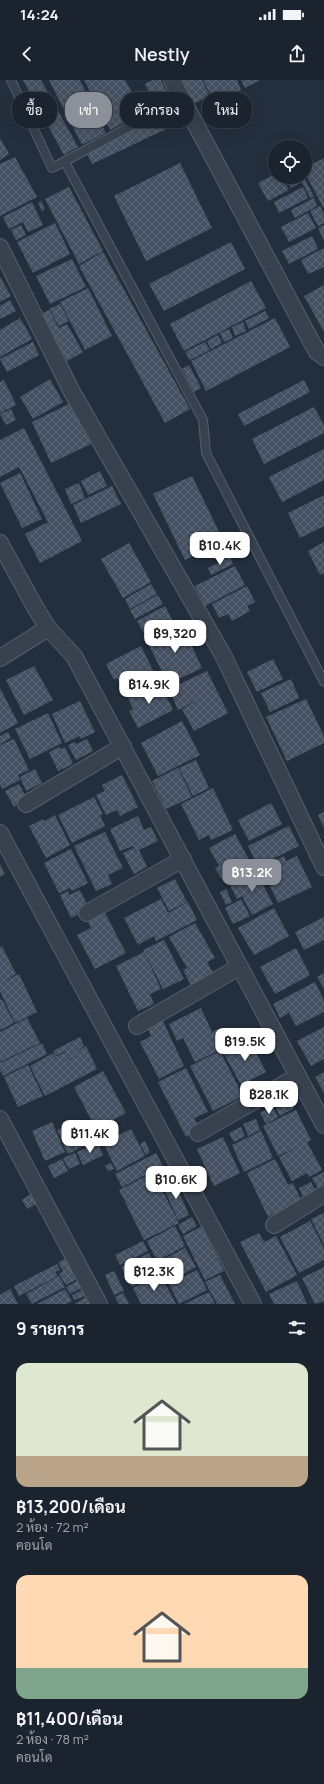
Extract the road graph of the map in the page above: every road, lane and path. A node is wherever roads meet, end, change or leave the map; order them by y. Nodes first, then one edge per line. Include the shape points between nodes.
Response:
1 (11, 80) edge
2 (172, 80) edge
3 (128, 128) edge
4 (65, 162) junction
5 (0, 247) edge
6 (324, 357) edge
7 (0, 543) edge
8 (48, 628) junction
9 (0, 658) edge
10 (324, 682) edge
11 (123, 746) junction
12 (26, 804) dead end
13 (0, 833) edge
14 (183, 859) junction
15 (324, 867) edge
16 (87, 913) dead end
17 (240, 966) junction
18 (137, 1026) dead end
19 (298, 1076) junction
20 (0, 1118) edge
21 (324, 1125) edge
22 (198, 1133) dead end
23 (324, 1194) edge
24 (274, 1225) dead end
25 (99, 1304) edge
26 (253, 1304) edge

1 - 4 lane via 52,168
2 - 6 street via 317,352
3 - 4 lane
4 - 10 lane via 203,420 206,454
5 - 15 street via 72,392 223,655
7 - 8 street
8 - 9 street
8 - 11 street via 74,656
11 - 12 street
11 - 14 street
13 - 26 street
14 - 16 street
14 - 17 street
17 - 18 street
17 - 19 street
19 - 21 street
19 - 22 street
20 - 25 street
23 - 24 street

